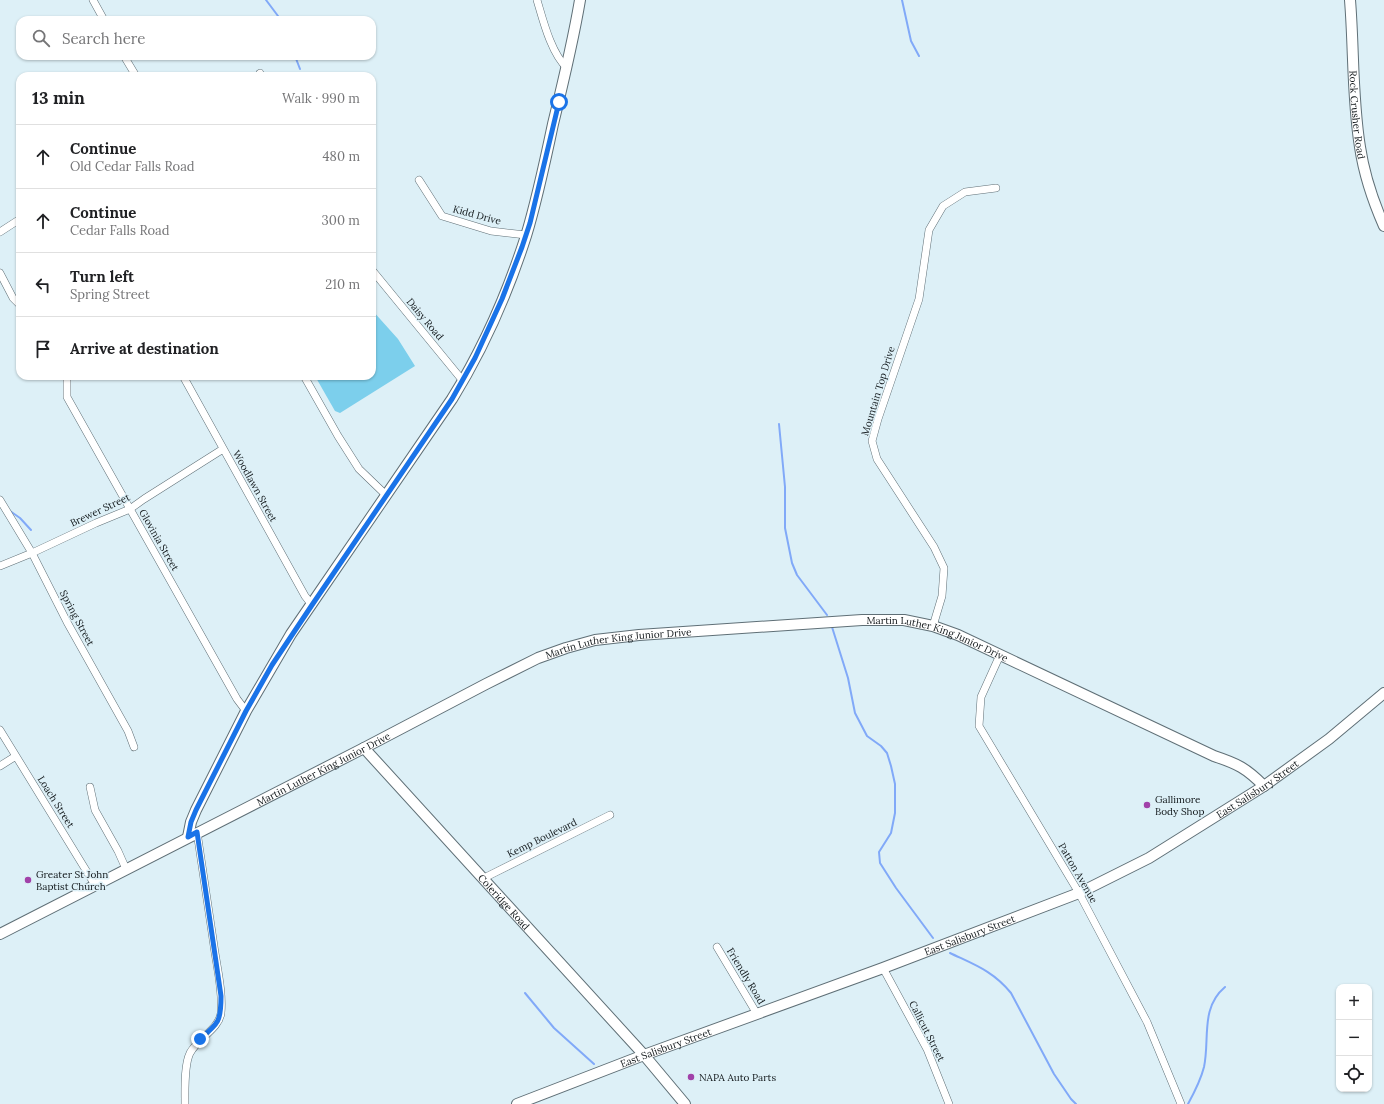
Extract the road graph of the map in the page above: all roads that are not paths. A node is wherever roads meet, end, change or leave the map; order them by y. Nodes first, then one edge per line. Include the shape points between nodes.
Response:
1 (93, 0) edge
2 (537, 0) edge
3 (580, 0) edge
4 (1350, 0) edge
5 (102, 16) edge
6 (126, 60) edge
7 (567, 68) junction
8 (134, 72) edge
9 (418, 180) dead end
10 (996, 188) dead end
11 (16, 222) edge
12 (1384, 226) edge
13 (0, 232) edge
14 (526, 235) junction
15 (0, 273) edge
16 (376, 275) edge
17 (16, 301) edge
18 (67, 380) edge
19 (185, 380) edge
20 (306, 380) edge
21 (463, 381) junction
22 (223, 449) junction
23 (386, 495) junction
24 (0, 500) edge
25 (130, 509) junction
26 (32, 553) junction
27 (0, 566) edge
28 (312, 605) junction
29 (933, 626) junction
30 (1000, 655) junction
31 (1384, 693) edge
32 (246, 711) junction
33 (0, 730) edge
34 (134, 747) dead end
35 (364, 748) junction
36 (16, 756) junction
37 (0, 766) edge
38 (1264, 786) junction
39 (90, 787) dead end
40 (610, 815) dead end
41 (192, 835) junction
42 (126, 869) junction
43 (482, 879) junction
44 (95, 885) junction
45 (1079, 893) junction
46 (0, 934) edge
47 (717, 947) dead end
48 (883, 968) junction
49 (757, 1014) junction
50 (644, 1055) junction
51 (185, 1104) edge
52 (517, 1104) edge
53 (685, 1104) edge
54 (948, 1104) edge
55 (1181, 1104) edge

1 - 5 street
2 - 7 street via 546,30 559,59
3 - 7 street
4 - 12 street, Rock Crusher Road via 1360,147 1366,175
6 - 8 street
7 - 14 street
9 - 14 street, Kidd Drive via 442,216 491,231
10 - 29 street, Mountain Top Drive via 965,192 943,206 929,230 919,299 872,441 877,459 934,547 944,568 942,596
11 - 13 street
14 - 21 street via 502,299
15 - 17 street
16 - 21 street, Daisy Road
18 - 25 street, Glovinia Street via 67,397
19 - 22 street, Woodlawn Street
20 - 23 street via 359,469
21 - 23 street
22 - 25 street, Brewer Street
22 - 28 street, Woodlawn Street
23 - 28 street
24 - 26 street, Spring Street
25 - 26 street, Brewer Street
25 - 32 street, Glovinia Street
26 - 27 street, Brewer Street
26 - 34 street, Spring Street via 128,731
28 - 32 street via 272,665
29 - 30 street, Martin Luther King Junior Drive
29 - 35 street, Martin Luther King Junior Drive via 904,620 862,620 666,632 595,640 533,660
30 - 38 street, Martin Luther King Junior Drive via 1194,747 1240,766
30 - 45 street, Patton Avenue via 981,697 979,726
31 - 38 street, East Salisbury Street via 1328,739
32 - 41 street via 196,810 191,822
33 - 36 street, Loach Street
35 - 41 street, Martin Luther King Junior Drive
35 - 43 street, Coleridge Road
36 - 37 street
36 - 44 street, Loach Street
38 - 45 street, East Salisbury Street via 1149,858
39 - 42 street via 95,810
40 - 43 street, Kemp Boulevard
41 - 42 street, Martin Luther King Junior Drive
41 - 51 street via 220,984 221,1012 215,1026 200,1039 190,1053
42 - 44 street, Martin Luther King Junior Drive
43 - 50 street, Coleridge Road
44 - 46 street, Martin Luther King Junior Drive
45 - 48 street, East Salisbury Street
45 - 55 street, Patton Avenue via 1147,1022
47 - 49 street, Friendly Road
48 - 49 street, East Salisbury Street
48 - 54 street, Callicut Street via 927,1049
49 - 50 street, East Salisbury Street
50 - 52 street, East Salisbury Street
50 - 53 street, Coleridge Road

